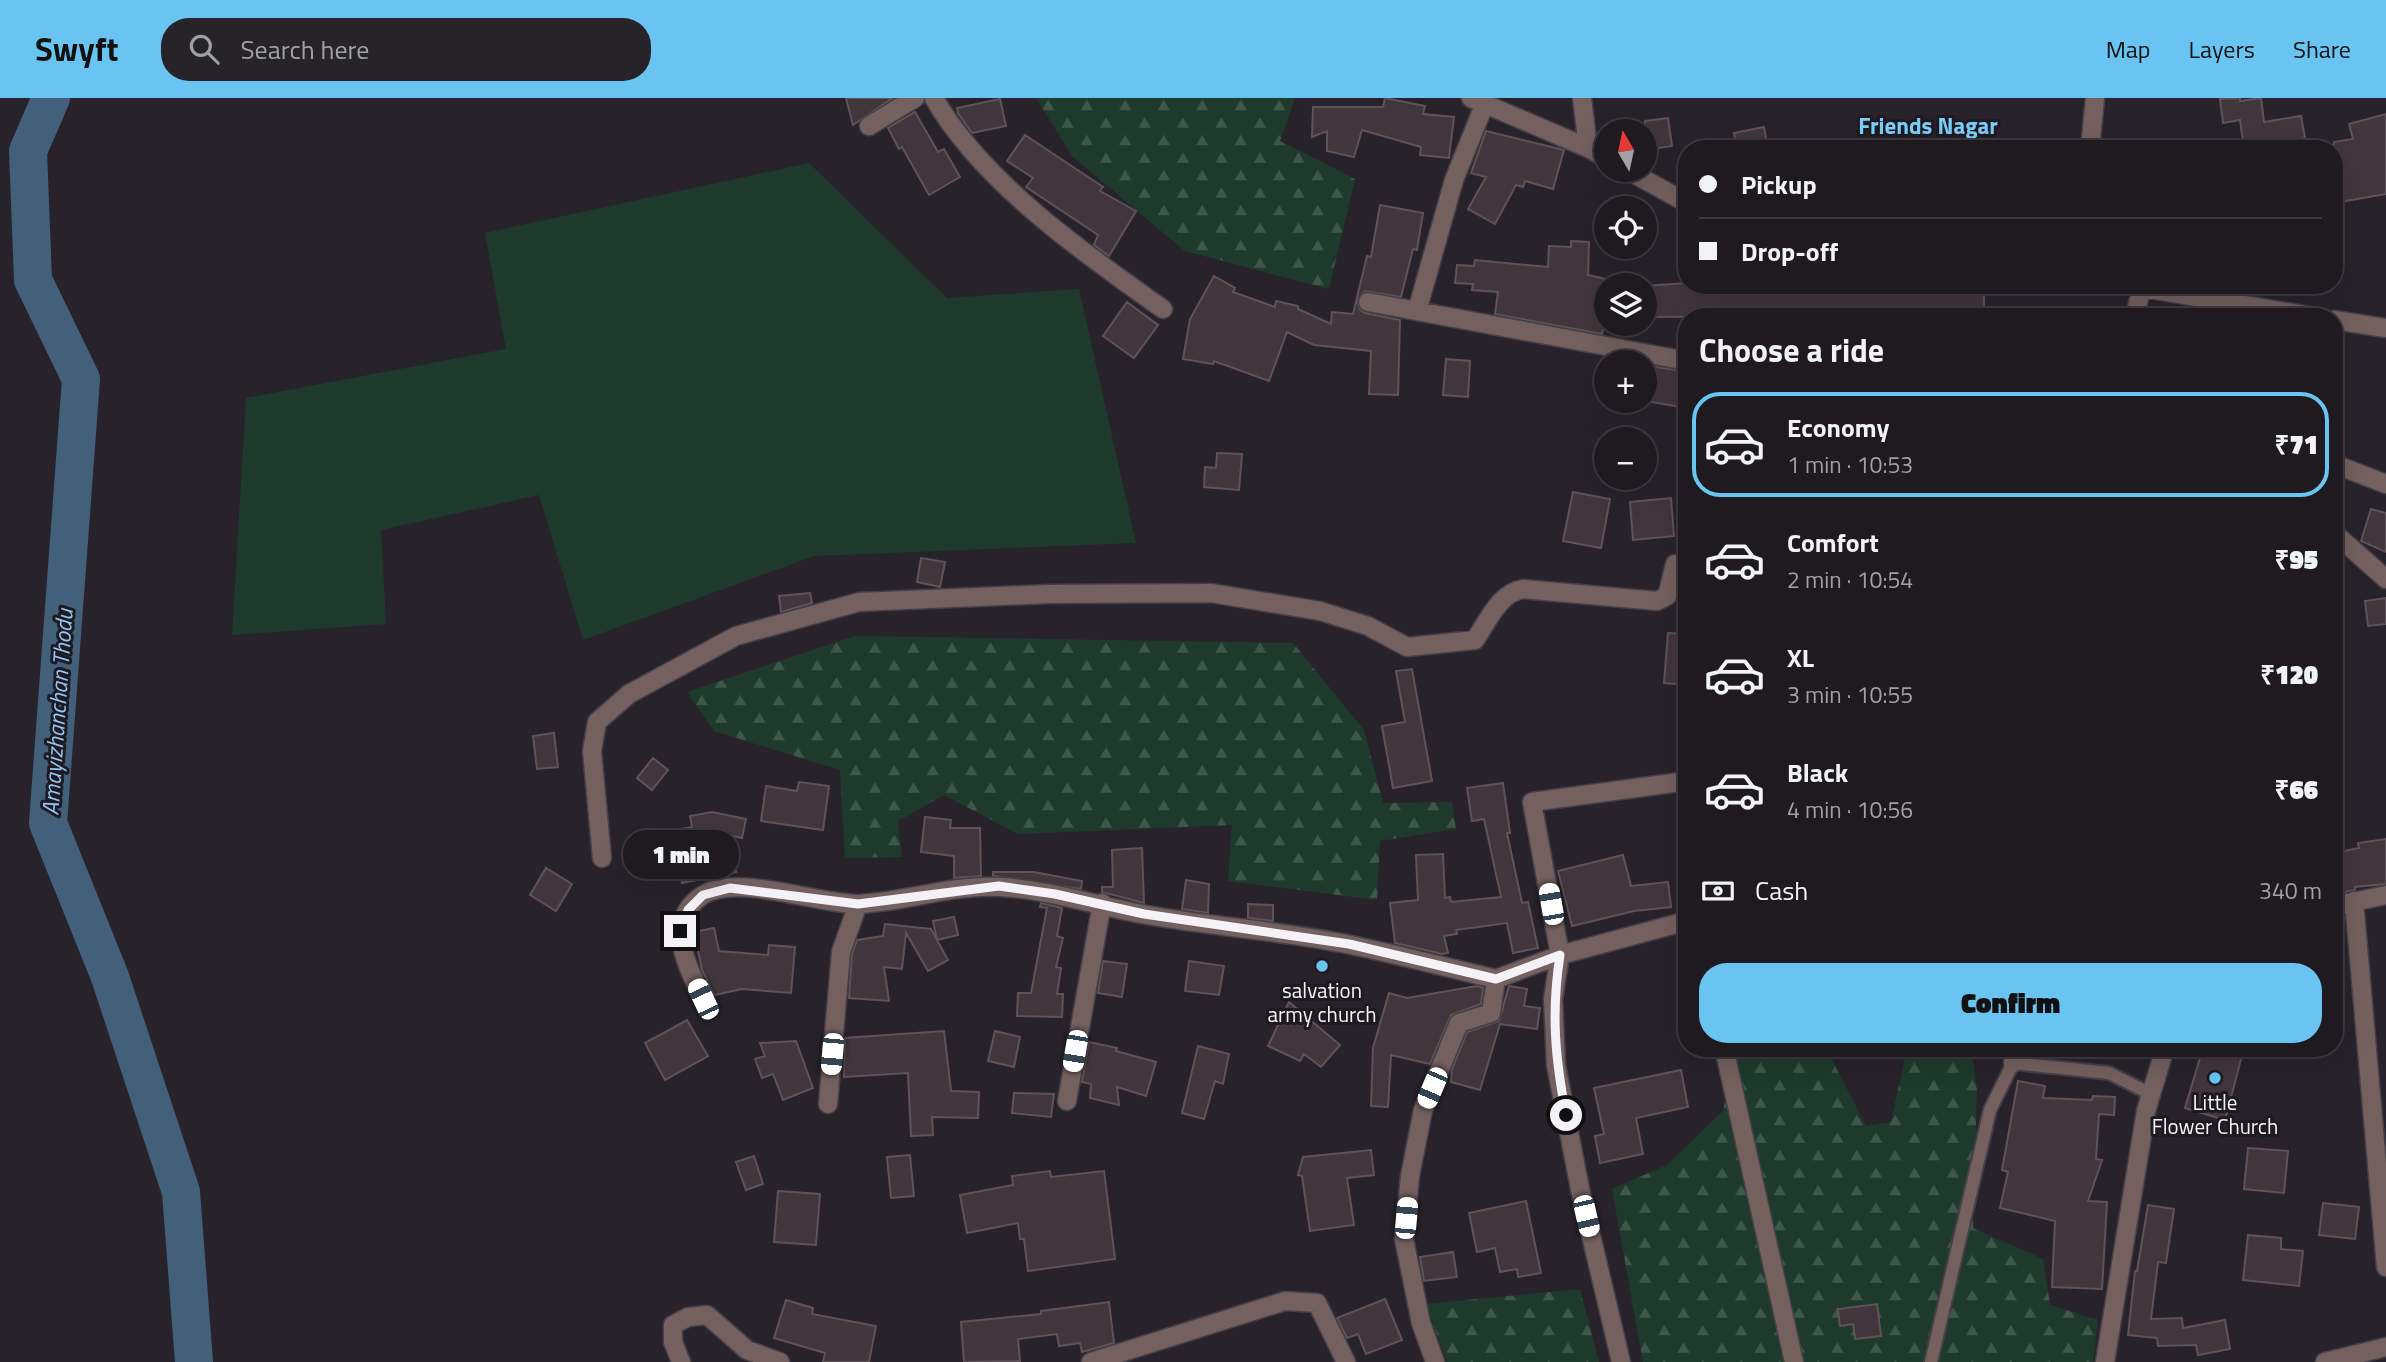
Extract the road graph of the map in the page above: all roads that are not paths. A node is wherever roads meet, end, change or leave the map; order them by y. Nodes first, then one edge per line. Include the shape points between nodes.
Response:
1 (915, 98) edge
2 (934, 98) edge
3 (1582, 98) edge
4 (2095, 98) edge
5 (1478, 101) edge
6 (870, 126) dead end
7 (2091, 140) edge
8 (1588, 148) junction
9 (1594, 151) edge
10 (1649, 182) edge
11 (1678, 198) edge
12 (2176, 294) edge
13 (1368, 302) dead end
14 (2261, 308) edge
15 (1163, 309) dead end
16 (1417, 311) junction
17 (2343, 321) edge
18 (2386, 328) edge
19 (1678, 359) edge
20 (2343, 467) edge
21 (2386, 484) edge
22 (2343, 541) edge
23 (1678, 564) edge
24 (2386, 579) edge
25 (1678, 782) edge
26 (602, 858) dead end
27 (2386, 895) edge
28 (2354, 901) junction
29 (1102, 903) junction
30 (858, 904) junction
31 (2343, 904) edge
32 (1678, 923) edge
33 (1560, 955) junction
34 (1496, 979) junction
35 (703, 999) dead end
36 (1726, 1057) edge
37 (2014, 1057) edge
38 (2020, 1057) edge
39 (2162, 1057) edge
40 (2151, 1094) junction
41 (1066, 1101) dead end
42 (828, 1104) dead end
43 (2386, 1267) edge
44 (2386, 1347) edge
45 (681, 1362) edge
46 (780, 1362) edge
47 (1091, 1362) edge
48 (1346, 1362) edge
49 (1436, 1362) edge
50 (1621, 1362) edge
51 (1794, 1362) edge
52 (1931, 1362) edge
53 (2105, 1362) edge
54 (2325, 1362) edge

1 - 6 street
2 - 15 street via 998,176 1071,245
3 - 8 street
4 - 7 street
5 - 8 street
5 - 16 street
8 - 9 street
10 - 11 street
12 - 14 street
13 - 16 street
16 - 19 street
17 - 18 street
20 - 21 street
22 - 24 street
23 - 26 street via 1667,596 1657,601 1512,591 1475,640 1407,647 1368,626 1320,611 1211,593 859,602 736,636 629,694 597,722 592,751
25 - 33 street via 1532,802
27 - 28 street
28 - 31 street
28 - 43 street
29 - 30 street via 999,886
29 - 34 street via 1144,914 1349,944
29 - 41 street
30 - 35 street via 730,888 703,895 688,910 680,931 681,952
30 - 42 street via 841,952
32 - 33 street
33 - 34 street
33 - 50 street via 1553,999 1556,1065
34 - 49 street via 1491,1013 1460,1023 1423,1110 1410,1176 1404,1239 1421,1323
36 - 51 street
37 - 52 lane via 1990,1110
38 - 40 lane via 2109,1073
39 - 40 street
40 - 53 street
44 - 54 street
45 - 46 street via 673,1342 673,1325 707,1315 747,1350
47 - 48 street via 1285,1301 1318,1303

